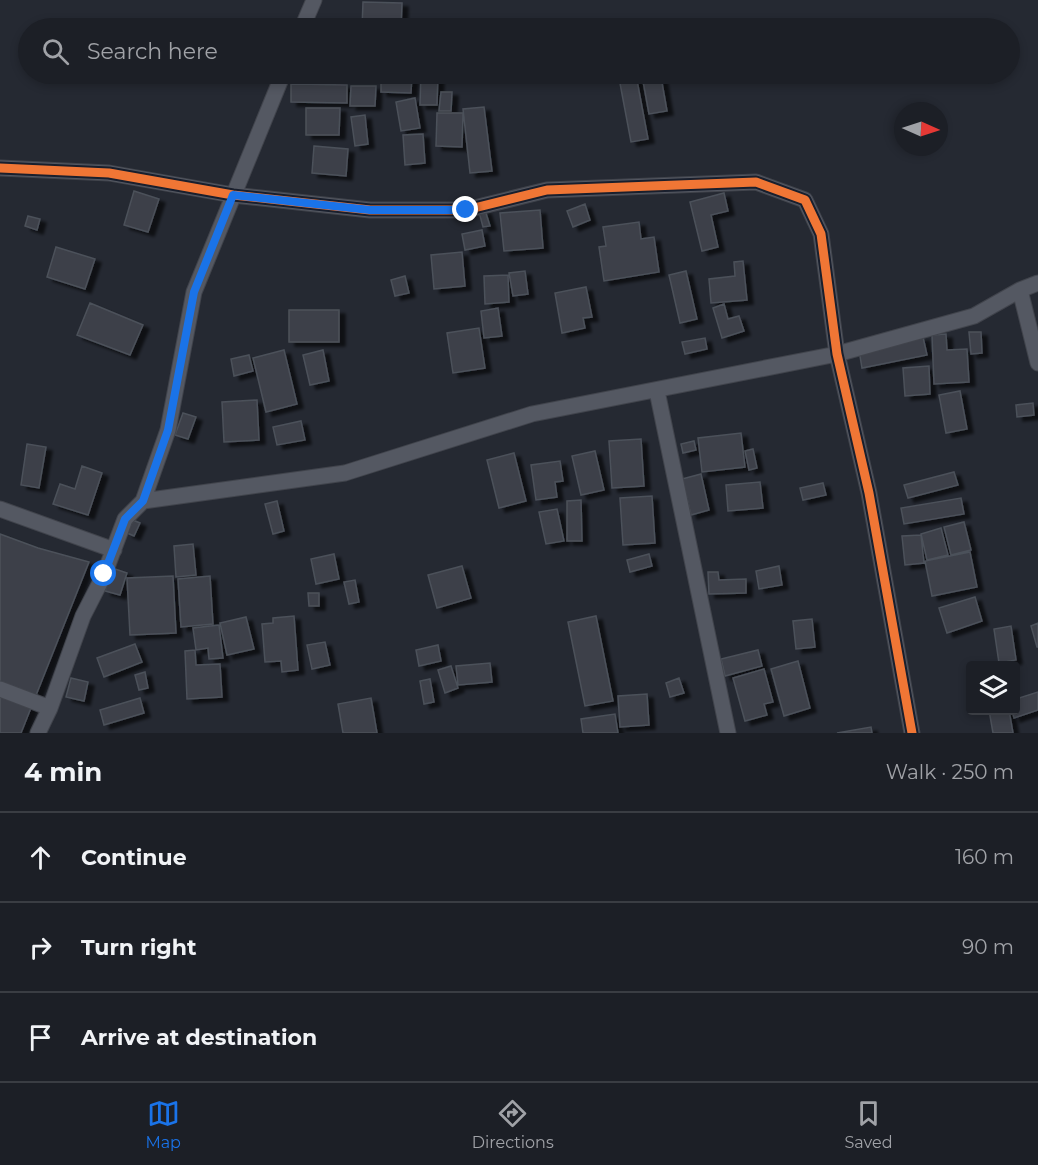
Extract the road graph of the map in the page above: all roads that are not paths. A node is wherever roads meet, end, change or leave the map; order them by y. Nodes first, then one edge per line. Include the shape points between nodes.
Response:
1 (314, 0) edge
2 (306, 18) edge
3 (279, 84) edge
4 (0, 168) edge
5 (233, 195) junction
6 (1038, 283) edge
7 (1020, 290) junction
8 (837, 354) junction
9 (1038, 363) edge
10 (657, 391) junction
11 (143, 501) junction
12 (0, 509) edge
13 (114, 550) junction
14 (0, 689) edge
15 (50, 708) junction
16 (38, 733) edge
17 (729, 733) edge
18 (912, 733) edge

1 - 2 street
3 - 5 street
4 - 5 street via 109,173
5 - 8 street via 370,210 466,210 547,190 756,182 805,200 821,234
5 - 11 street via 194,292 168,430
6 - 7 street
7 - 8 street via 974,316
7 - 9 street
8 - 10 street
8 - 18 street via 869,493
10 - 11 street via 532,414 345,473
10 - 17 street
11 - 13 street via 125,519
12 - 13 street
13 - 15 street via 83,616
14 - 15 street
15 - 16 street

